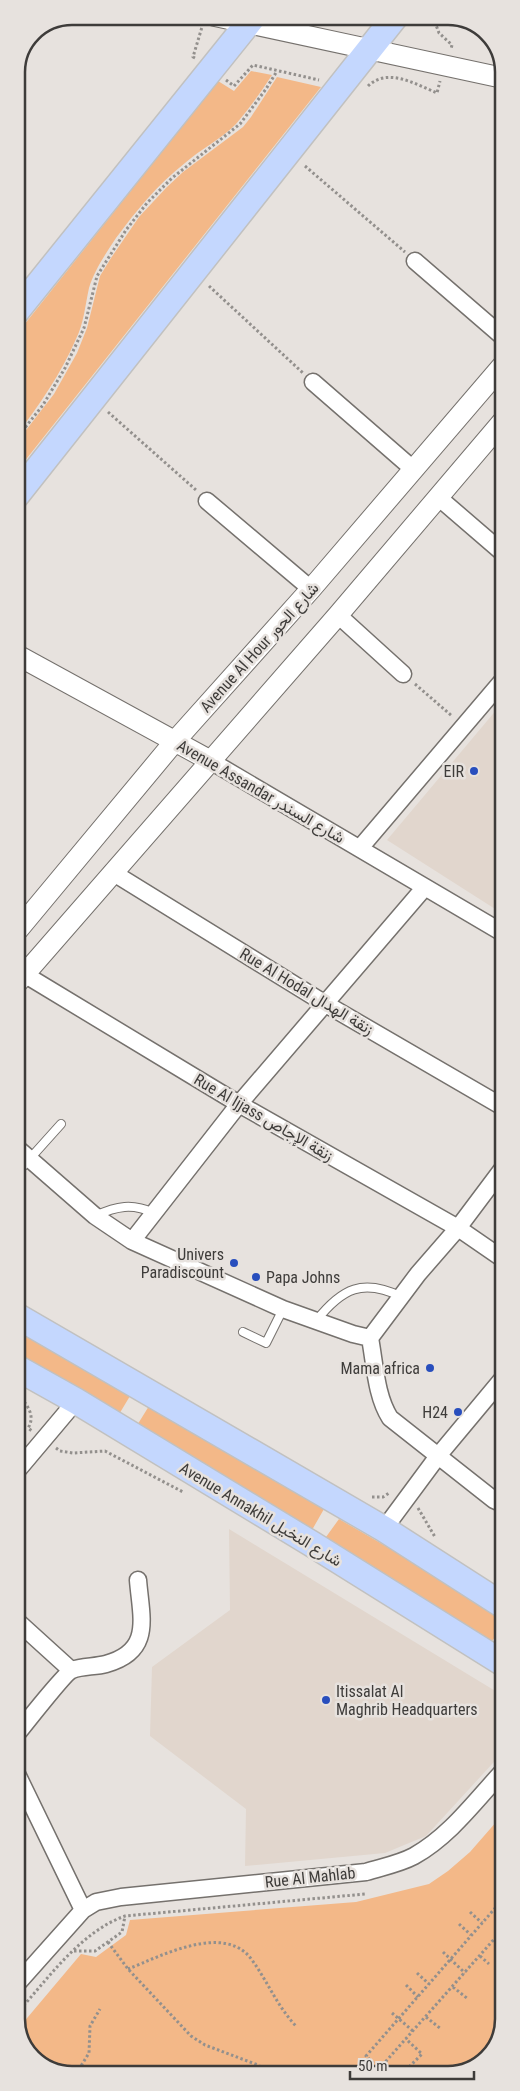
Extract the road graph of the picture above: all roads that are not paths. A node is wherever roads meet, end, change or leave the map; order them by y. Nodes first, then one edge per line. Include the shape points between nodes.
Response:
1 (248, 25) edge
2 (272, 25) edge
3 (389, 25) edge
4 (370, 49) junction
5 (495, 76) edge
6 (414, 261) road end
7 (25, 301) edge
8 (495, 330) edge
9 (495, 374) edge
10 (313, 382) road end
11 (495, 430) edge
12 (413, 469) junction
13 (25, 485) edge
14 (438, 497) junction
15 (207, 500) road end
16 (495, 546) edge
17 (311, 589) junction
18 (338, 615) junction
19 (25, 660) edge
20 (403, 674) road end
21 (495, 689) edge
22 (176, 741) junction
23 (210, 760) junction
24 (360, 848) junction
25 (112, 872) junction
26 (425, 887) junction
27 (25, 916) edge
28 (495, 928) edge
29 (25, 972) edge
30 (25, 981) edge
31 (324, 1003) junction
32 (495, 1102) edge
33 (239, 1104) junction
34 (62, 1124) dead end
35 (25, 1152) edge
36 (25, 1155) edge
37 (495, 1179) edge
38 (154, 1213) junction
39 (95, 1216) junction
40 (458, 1228) junction
41 (132, 1241) junction
42 (495, 1253) edge
43 (402, 1297) junction
44 (283, 1309) junction
45 (25, 1321) edge
46 (316, 1321) junction
47 (243, 1332) dead end
48 (370, 1338) junction
49 (25, 1372) edge
50 (495, 1388) edge
51 (76, 1401) junction
52 (438, 1456) junction
53 (25, 1462) edge
54 (495, 1500) edge
55 (384, 1529) junction
56 (138, 1580) dead end
57 (495, 1600) edge
58 (25, 1628) edge
59 (495, 1658) edge
60 (71, 1670) junction
61 (25, 1725) edge
62 (495, 1780) edge
63 (25, 1790) edge
64 (83, 1910) junction
65 (25, 1975) edge

1 - 7 main road
2 - 4 street
3 - 4 main road
4 - 5 street
4 - 13 main road
6 - 8 street
9 - 12 street, Avenue Al Hour شارع الحور
10 - 12 street
11 - 14 street
12 - 17 street, Avenue Al Hour شارع الحور
14 - 16 street
14 - 18 street
15 - 17 street
17 - 22 street, Avenue Al Hour شارع الحور
18 - 20 street
18 - 23 street
19 - 22 street, Avenue Assandar شارع السندر
21 - 24 street
22 - 23 street, Avenue Assandar شارع السندر
22 - 27 street, Avenue Al Hour شارع الحور
23 - 24 street, Avenue Assandar شارع السندر
23 - 25 street
24 - 26 street, Avenue Assandar شارع السندر
25 - 29 street
25 - 31 street, Rue Al Hodal زنقة الهدال
26 - 28 street, Avenue Assandar شارع السندر
26 - 31 street
30 - 33 street, Rue Al Ijjass زنقة الإجاص
31 - 32 street, Rue Al Hodal زنقة الهدال
31 - 33 street
33 - 38 street
33 - 40 street, Rue Al Ijjass زنقة الإجاص
34 - 35 lane
36 - 39 street
37 - 40 street
38 - 39 lane via 128,1205
38 - 41 street
39 - 41 street
40 - 42 street, Rue Al Ijjass زنقة الإجاص
40 - 43 street
41 - 44 street
43 - 46 lane via 376,1288 351,1289 328,1305
43 - 48 street
44 - 46 street
44 - 47 lane via 266,1343
45 - 55 main road
46 - 48 street
48 - 52 street via 384,1408 390,1418
49 - 51 main road, Avenue Annakhil شارع النخيل
50 - 52 street
51 - 53 street
51 - 59 main road, Avenue Annakhil شارع النخيل
52 - 54 street
52 - 55 street
55 - 57 main road
56 - 60 street via 143,1630 135,1648 107,1664
58 - 60 street
60 - 61 street
62 - 64 street, Rue Al Mahlab via 438,1840 395,1864 366,1872 120,1897 96,1902
63 - 64 street
64 - 65 street

